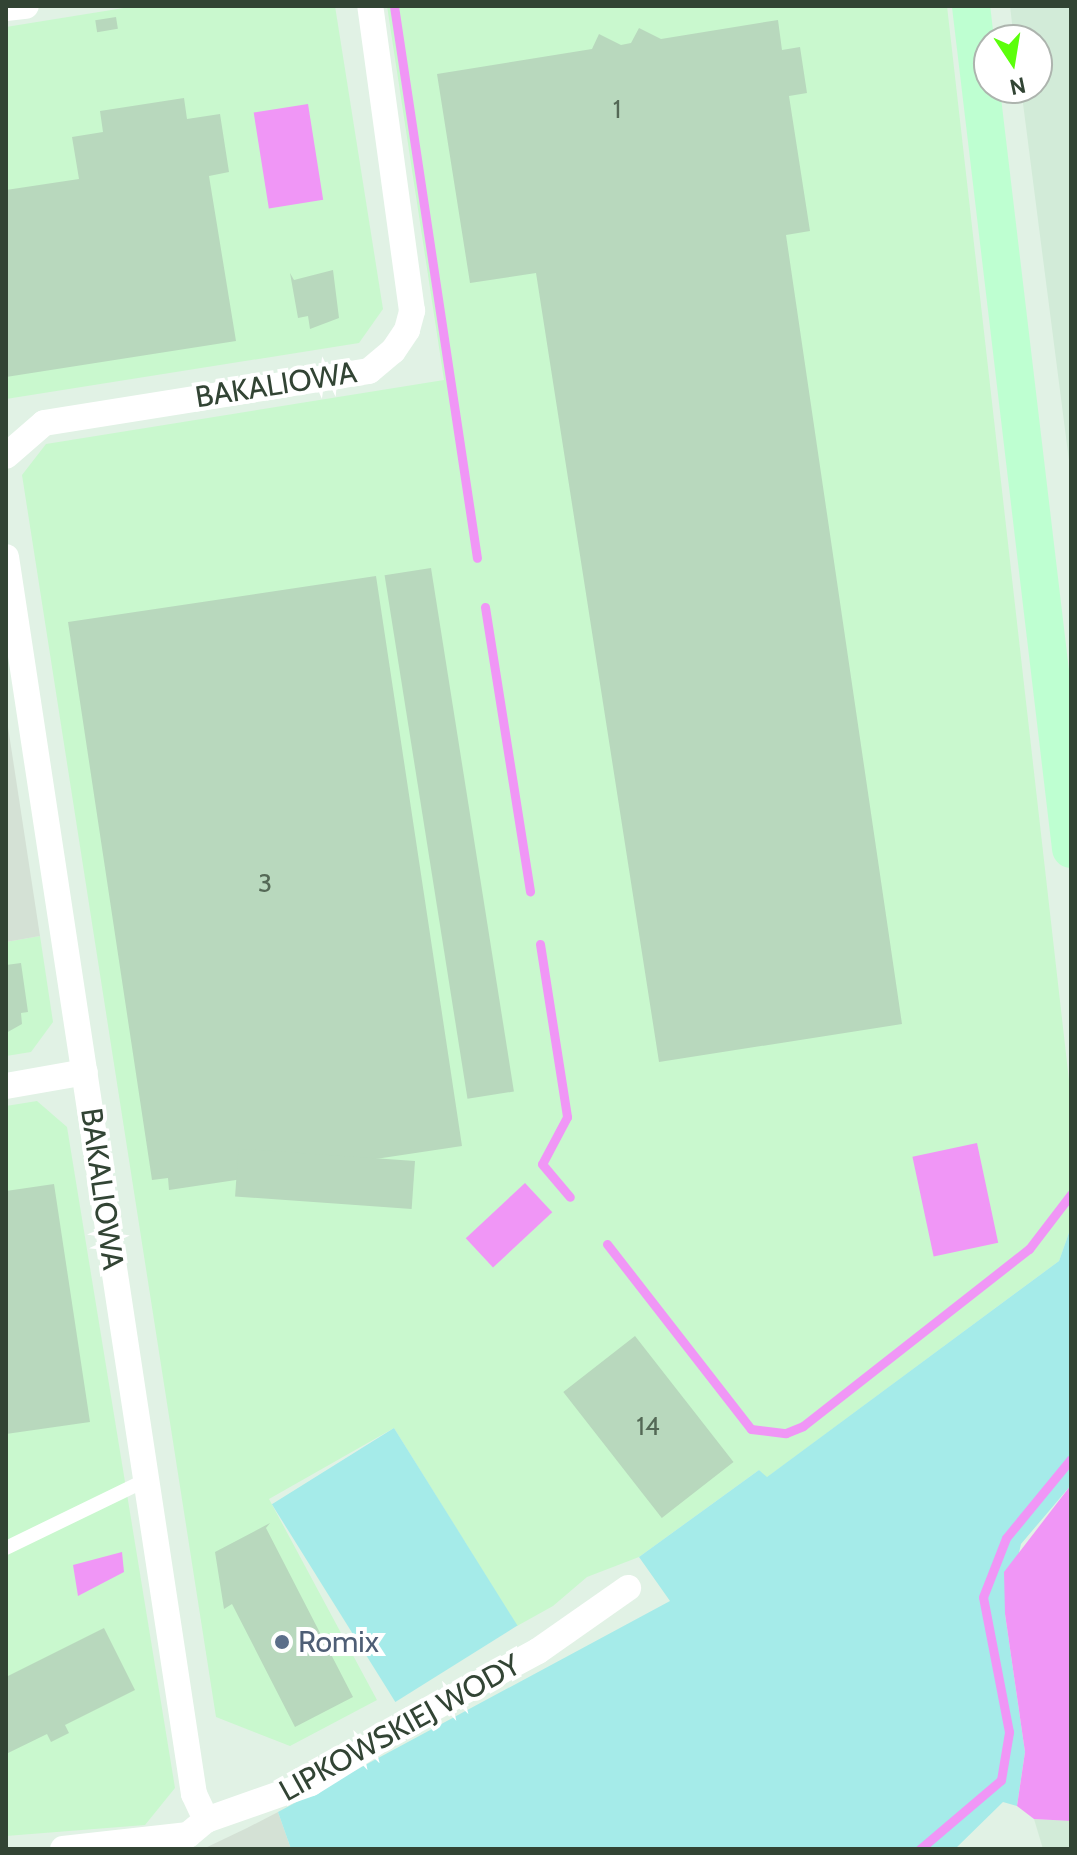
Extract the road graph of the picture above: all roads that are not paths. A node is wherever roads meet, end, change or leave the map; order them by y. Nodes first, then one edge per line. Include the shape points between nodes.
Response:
1 (26, 6) edge
2 (370, 6) edge
3 (971, 6) edge
4 (6, 8) edge
5 (6, 456) edge
6 (6, 557) edge
7 (1064, 730) edge
8 (1071, 849) edge
9 (85, 1072) junction
10 (6, 1086) edge
11 (146, 1480) junction
12 (6, 1548) edge
13 (628, 1588) dead end
14 (206, 1820) junction
15 (63, 1849) edge

1 - 4 street
2 - 5 street, BAKALIOWA via 412,311 393,351 369,371 44,423
3 - 7 main road
6 - 9 street, BAKALIOWA
7 - 8 main road
9 - 10 street
9 - 11 street, BAKALIOWA
11 - 12 lane
11 - 14 street, BAKALIOWA via 194,1794
13 - 14 street, LIPKOWSKIEJ WODY via 538,1651 311,1783
14 - 15 street, LIPKOWSKIEJ WODY via 188,1835

